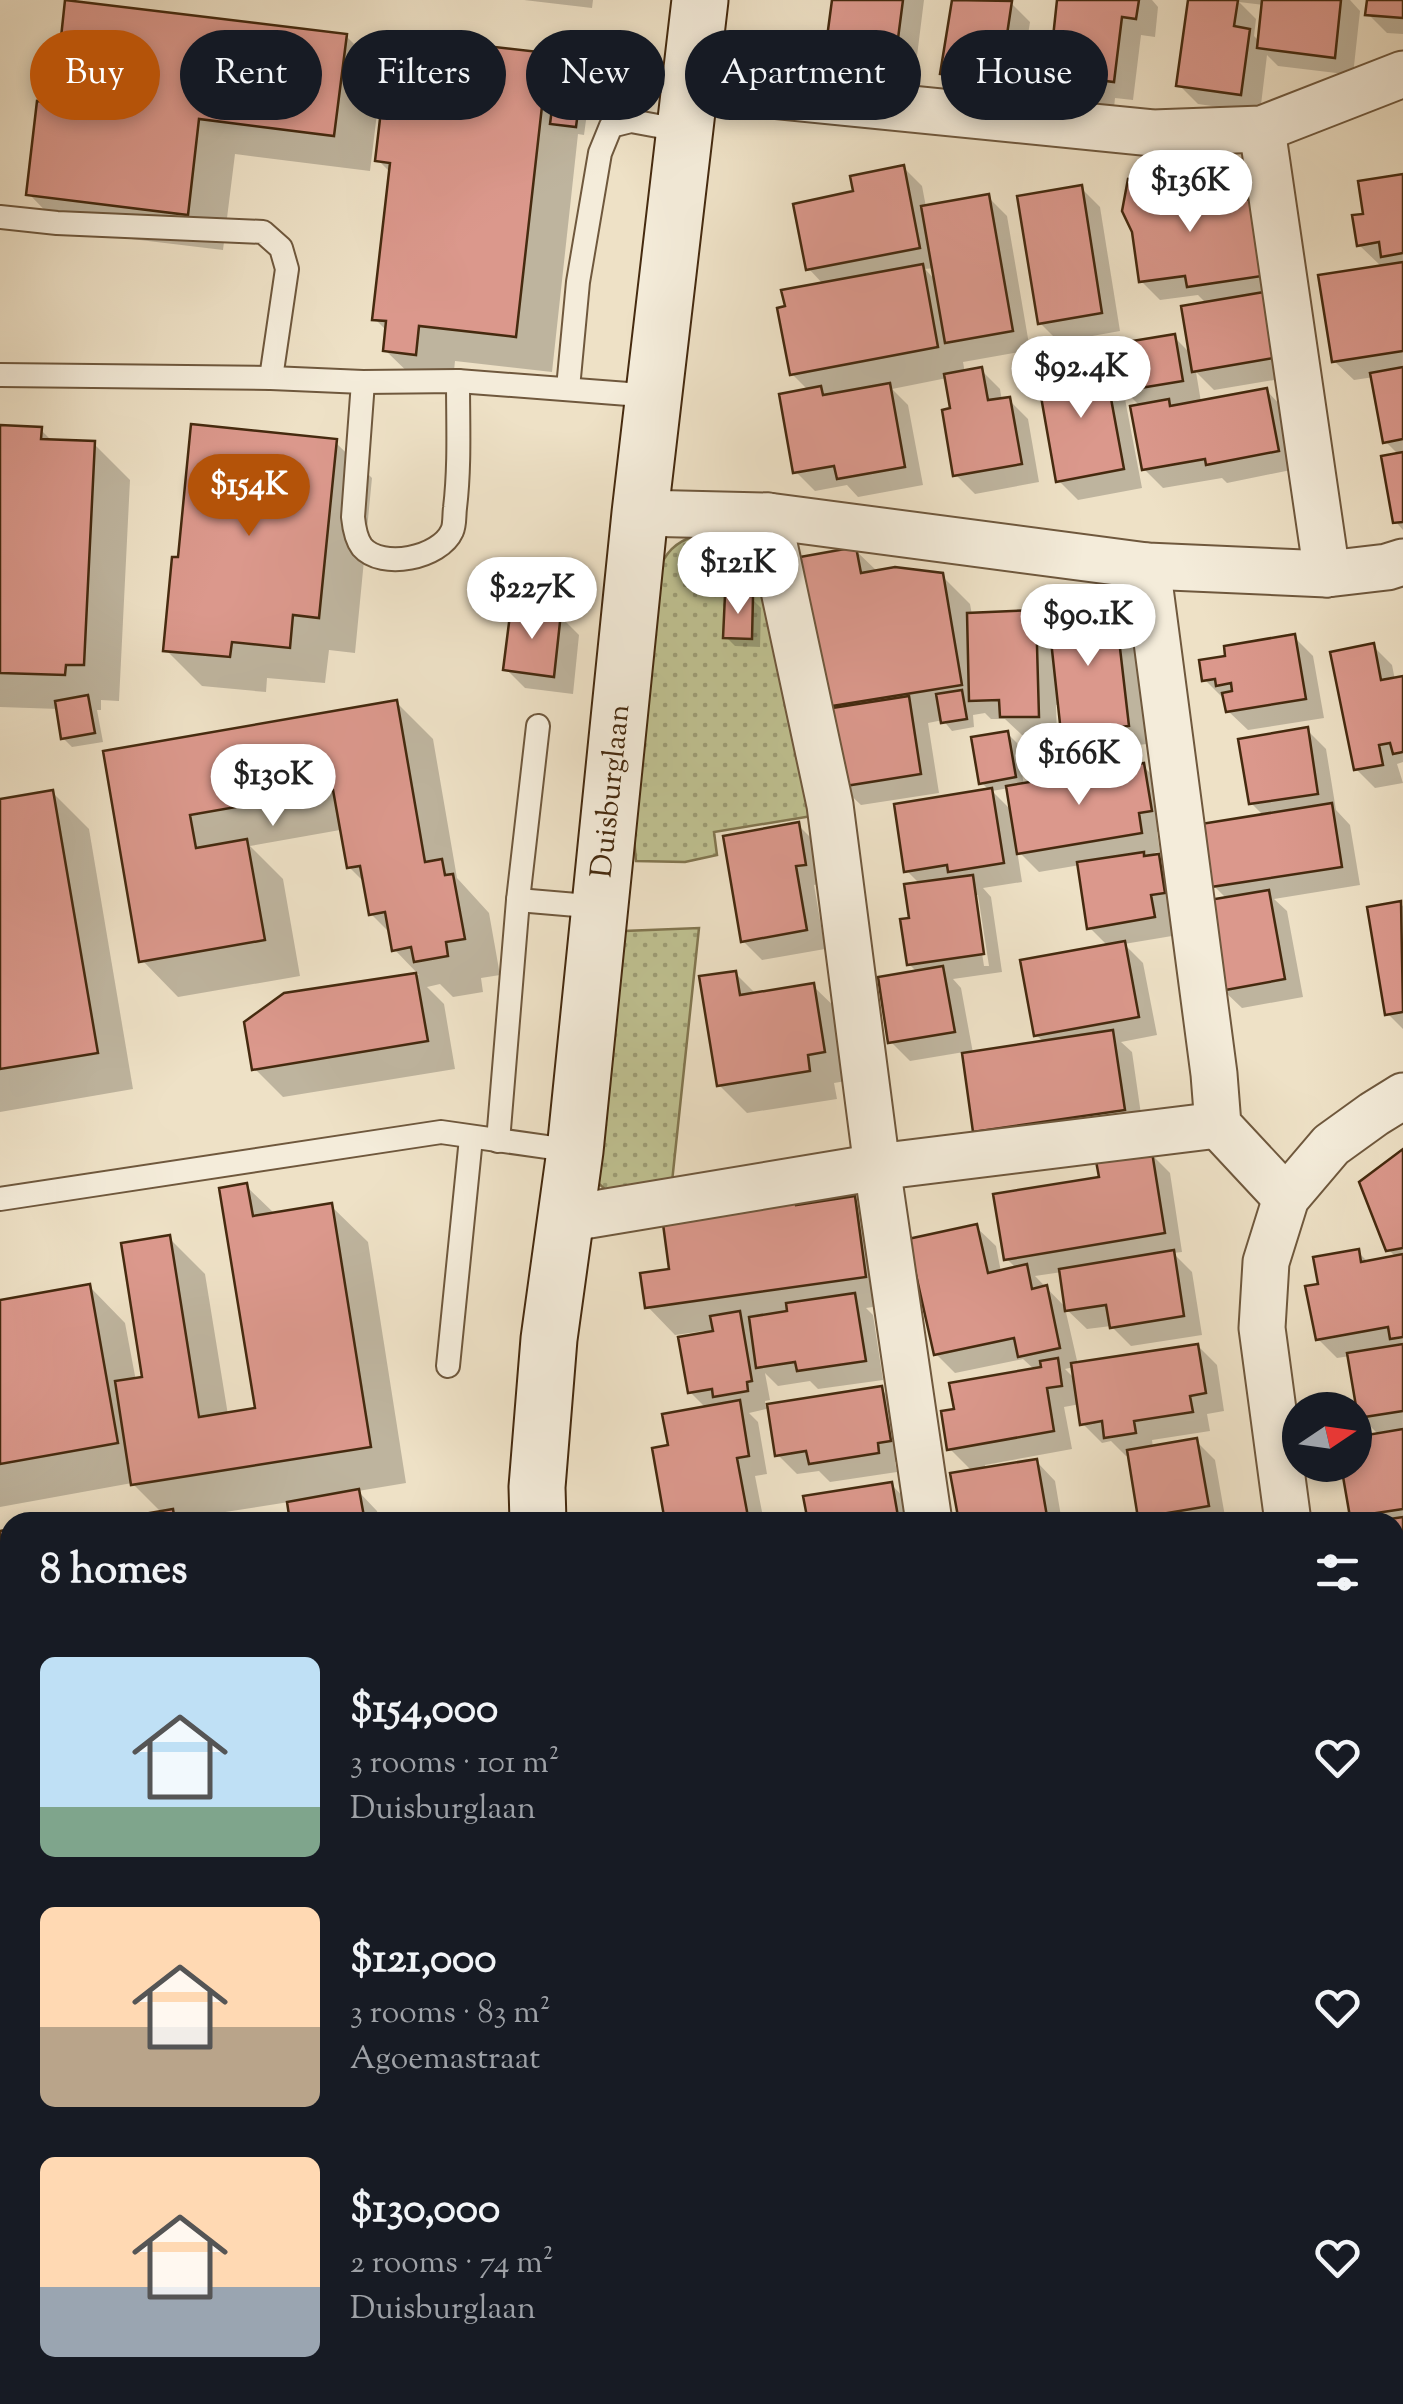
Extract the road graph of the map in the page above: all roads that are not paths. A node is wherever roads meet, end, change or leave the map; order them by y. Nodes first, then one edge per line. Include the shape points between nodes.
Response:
1 (700, 0) edge
2 (697, 30) edge
3 (1403, 74) edge
4 (685, 110) edge
5 (687, 120) edge
6 (901, 120) edge
7 (1262, 129) junction
8 (0, 217) edge
9 (0, 375) edge
10 (271, 378) junction
11 (363, 382) junction
12 (458, 382) junction
13 (568, 388) junction
14 (654, 396) junction
15 (640, 513) junction
16 (768, 516) junction
17 (1147, 566) junction
18 (1398, 568) edge
19 (1327, 574) junction
20 (538, 726) dead end
21 (518, 900) junction
22 (600, 907) junction
23 (1403, 1096) edge
24 (1218, 1125) junction
25 (471, 1138) junction
26 (498, 1141) junction
27 (575, 1151) junction
28 (877, 1167) junction
29 (1286, 1198) junction
30 (0, 1199) edge
31 (565, 1219) junction
32 (448, 1366) dead end
33 (538, 1512) edge
34 (928, 1512) edge
35 (1287, 1512) edge

1 - 2 street, Duisburglaan
3 - 7 street
4 - 13 lane via 611,126 600,153 578,282
5 - 14 street, Duisburglaan
6 - 7 street via 1153,133
7 - 19 street
8 - 10 lane via 263,232 281,248 288,269
9 - 10 lane
10 - 11 lane
11 - 12 lane
11 - 12 lane via 355,532 363,548 401,560 439,548 452,531
12 - 13 lane
13 - 14 lane
14 - 15 street, Duisburglaan
15 - 16 street
15 - 22 street, Duisburglaan
16 - 17 street
16 - 28 street via 830,804
17 - 19 street
17 - 24 street
18 - 19 street
20 - 21 lane
21 - 22 lane
21 - 26 lane
22 - 27 street, Duisburglaan
23 - 29 street via 1330,1146
24 - 28 street
24 - 29 street
25 - 26 lane
25 - 30 lane via 441,1132
25 - 32 lane
26 - 27 lane
27 - 31 street, Duisburglaan
28 - 31 street
28 - 34 street
29 - 35 street via 1266,1262 1262,1328
31 - 33 street, Duisburglaan

